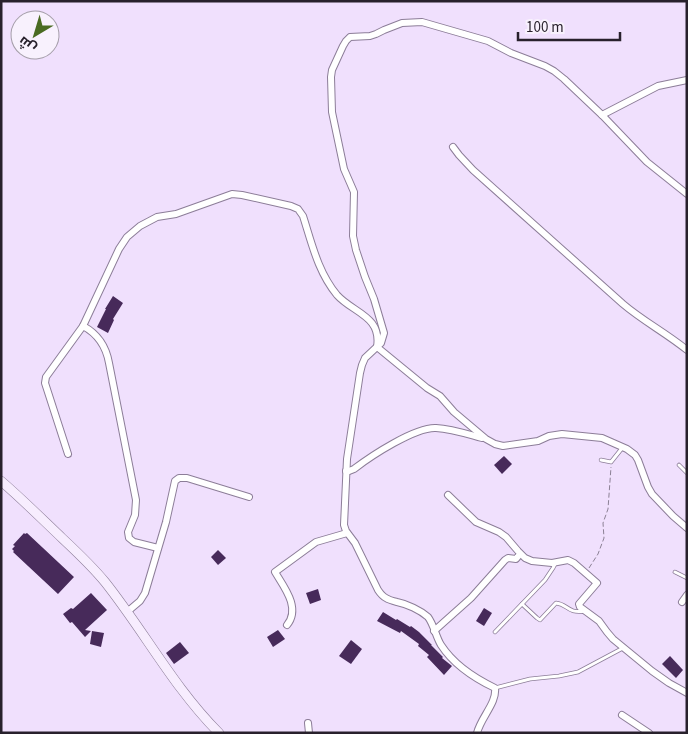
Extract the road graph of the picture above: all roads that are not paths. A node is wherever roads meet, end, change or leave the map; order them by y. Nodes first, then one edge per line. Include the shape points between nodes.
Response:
1 (687, 80) edge
2 (602, 115) junction
3 (453, 147) dead end
4 (687, 194) edge
5 (83, 326) junction
6 (377, 347) junction
7 (687, 350) edge
8 (486, 438) junction
9 (623, 447) junction
10 (68, 454) dead end
11 (601, 460) dead end
12 (679, 465) dead end
13 (346, 471) junction
14 (687, 473) edge
15 (1, 481) edge
16 (448, 495) dead end
17 (249, 497) dead end
18 (686, 526) edge
19 (348, 533) junction
20 (158, 548) junction
21 (520, 554) junction
22 (556, 562) junction
23 (675, 572) dead end
24 (687, 578) edge
25 (687, 595) edge
26 (682, 602) dead end
27 (522, 604) junction
28 (585, 611) junction
29 (127, 612) junction
30 (287, 626) dead end
31 (434, 631) junction
32 (495, 632) dead end
33 (623, 647) junction
34 (495, 688) junction
35 (687, 693) edge
36 (622, 715) dead end
37 (308, 723) dead end
38 (219, 733) edge
39 (309, 733) edge
40 (477, 733) edge
41 (649, 733) edge

1 - 2 street via 658,86
2 - 4 street via 647,162
2 - 6 street via 554,71 488,41 446,28 422,22 402,23 370,36 350,37 346,41 330,77 332,112 344,169 354,192 353,236 356,250 384,333
3 - 7 street via 465,163 623,304
5 - 6 street via 115,255 131,233 152,219 238,194 298,209 322,272 338,295 372,323 378,335
5 - 10 street via 46,379
5 - 20 street via 101,341 110,363 136,500 129,538
6 - 8 street via 440,396
6 - 13 street via 362,365
8 - 9 street via 503,446 562,434 602,438
8 - 13 street via 430,428 409,435
9 - 11 lane via 611,462
9 - 18 street via 635,455 652,494
12 - 14 lane
13 - 19 street via 344,525
15 - 29 main road via 92,567
16 - 21 street via 476,522 506,537
17 - 20 street via 187,478 175,480
19 - 30 street via 312,544 275,572 292,606 292,619
19 - 31 street via 382,595 424,614
20 - 29 street via 145,593
21 - 22 street via 532,561
21 - 31 street via 516,559 505,560 471,598
22 - 27 lane via 545,580
22 - 28 street via 568,560 574,563 596,583 579,604
23 - 24 lane
25 - 26 street
27 - 28 lane via 540,620 556,603 573,612
27 - 32 lane
28 - 33 street
29 - 38 main road via 183,692
31 - 34 street via 456,663
33 - 34 lane via 578,672 530,678
33 - 35 street via 664,680
34 - 40 street via 495,698
36 - 41 street
37 - 39 street

